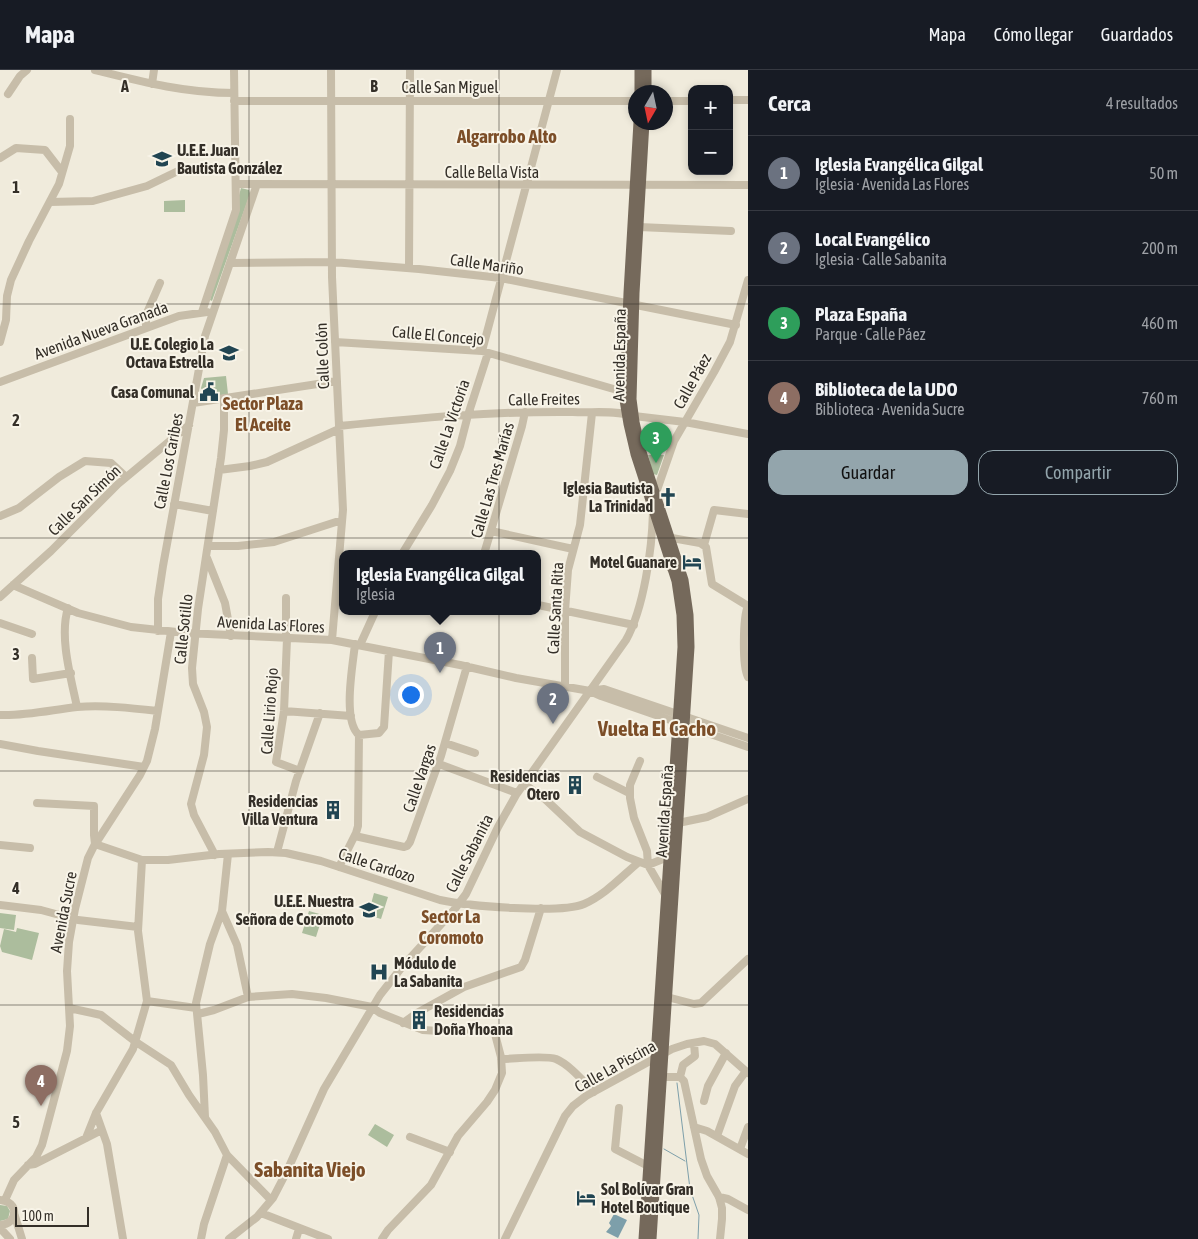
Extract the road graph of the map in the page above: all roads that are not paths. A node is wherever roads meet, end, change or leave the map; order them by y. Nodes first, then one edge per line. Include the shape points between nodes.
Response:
1 (27, 70) edge
2 (95, 70) edge
3 (154, 70) edge
4 (234, 70) edge
5 (331, 70) edge
6 (410, 70) edge
7 (557, 70) edge
8 (639, 70) edge
9 (647, 70) edge
10 (152, 84) junction
11 (639, 85) edge
12 (647, 85) edge
13 (8, 94) dead end
14 (234, 97) junction
15 (733, 100) edge
16 (748, 100) edge
17 (331, 101) junction
18 (410, 101) junction
19 (628, 101) edge
20 (673, 101) edge
21 (688, 101) edge
22 (548, 102) junction
23 (70, 119) dead end
24 (638, 130) edge
25 (644, 130) edge
26 (0, 158) edge
27 (178, 171) dead end
28 (62, 172) junction
29 (236, 184) junction
30 (257, 184) junction
31 (331, 185) junction
32 (409, 185) junction
33 (638, 185) junction
34 (748, 185) edge
35 (526, 186) junction
36 (50, 202) junction
37 (639, 227) junction
38 (730, 231) dead end
39 (332, 262) junction
40 (230, 263) junction
41 (408, 268) junction
42 (501, 278) junction
43 (748, 280) edge
44 (160, 282) dead end
45 (631, 303) junction
46 (214, 311) junction
47 (202, 312) junction
48 (736, 325) junction
49 (146, 328) junction
50 (0, 342) edge
51 (335, 342) junction
52 (485, 352) junction
53 (0, 382) edge
54 (337, 382) junction
55 (624, 392) junction
56 (224, 398) junction
57 (193, 402) junction
58 (525, 412) junction
59 (592, 412) junction
60 (468, 414) junction
61 (630, 415) junction
62 (685, 422) junction
63 (189, 425) junction
64 (339, 428) junction
65 (748, 434) edge
66 (219, 470) junction
67 (126, 477) junction
68 (656, 493) junction
69 (174, 504) junction
70 (653, 508) junction
71 (213, 512) junction
72 (748, 514) edge
73 (0, 516) edge
74 (342, 520) junction
75 (491, 531) junction
76 (672, 538) junction
77 (704, 545) junction
78 (209, 546) junction
79 (574, 549) junction
80 (340, 550) edge
81 (404, 550) edge
82 (485, 550) edge
83 (339, 556) edge
84 (207, 558) junction
85 (646, 567) junction
86 (674, 573) junction
87 (14, 585) junction
88 (0, 597) edge
89 (286, 598) dead end
90 (541, 606) edge
91 (748, 607) edge
92 (68, 608) junction
93 (565, 611) junction
94 (373, 615) edge
95 (0, 623) edge
96 (634, 625) junction
97 (158, 630) junction
98 (171, 632) junction
99 (32, 634) dead end
100 (195, 634) junction
101 (231, 636) junction
102 (286, 639) junction
103 (332, 640) junction
104 (358, 645) junction
105 (389, 651) junction
106 (32, 658) dead end
107 (467, 666) junction
108 (71, 673) junction
109 (748, 677) edge
110 (565, 686) junction
111 (590, 691) junction
112 (76, 707) junction
113 (158, 711) junction
114 (284, 711) junction
115 (320, 714) junction
116 (0, 715) edge
117 (351, 716) junction
118 (681, 720) junction
119 (359, 735) junction
120 (748, 738) edge
121 (446, 743) junction
122 (0, 744) edge
123 (748, 746) edge
124 (475, 753) dead end
125 (640, 761) dead end
126 (439, 764) junction
127 (144, 767) junction
128 (300, 771) junction
129 (597, 777) dead end
130 (524, 784) junction
131 (518, 793) junction
132 (630, 793) junction
133 (748, 799) edge
134 (37, 804) dead end
135 (678, 823) junction
136 (355, 836) junction
137 (95, 844) junction
138 (0, 845) edge
139 (30, 848) dead end
140 (277, 852) junction
141 (228, 854) junction
142 (215, 855) junction
143 (672, 856) junction
144 (142, 860) junction
145 (639, 862) junction
146 (648, 865) junction
147 (339, 867) junction
148 (666, 896) junction
149 (459, 903) junction
150 (0, 905) edge
151 (541, 908) junction
152 (222, 911) junction
153 (72, 918) junction
154 (138, 927) junction
155 (748, 959) edge
156 (248, 997) junction
157 (667, 997) junction
158 (148, 1001) junction
159 (372, 1007) junction
160 (69, 1008) junction
161 (197, 1011) junction
162 (403, 1023) junction
163 (136, 1042) junction
164 (694, 1043) junction
165 (726, 1053) junction
166 (664, 1054) junction
167 (501, 1059) junction
168 (655, 1059) junction
169 (747, 1072) edge
170 (662, 1077) junction
171 (680, 1077) junction
172 (594, 1092) junction
173 (704, 1101) dead end
174 (619, 1108) dead end
175 (96, 1113) junction
176 (204, 1117) junction
177 (694, 1127) junction
178 (748, 1127) edge
179 (102, 1130) junction
180 (717, 1136) junction
181 (410, 1137) dead end
182 (86, 1138) junction
183 (740, 1149) junction
184 (450, 1152) junction
185 (748, 1154) edge
186 (227, 1155) junction
187 (28, 1165) junction
188 (648, 1166) junction
189 (652, 1177) junction
190 (718, 1197) junction
191 (2, 1200) edge
192 (271, 1200) junction
193 (748, 1210) edge
194 (14, 1213) junction
195 (261, 1213) junction
196 (0, 1227) edge
197 (299, 1229) junction
198 (10, 1239) edge
199 (22, 1239) edge
200 (122, 1239) edge
201 (201, 1239) edge
202 (229, 1239) edge
203 (296, 1239) edge
204 (328, 1239) edge
205 (382, 1239) edge
206 (505, 1239) edge
207 (643, 1239) edge
208 (652, 1239) edge
209 (720, 1239) edge

1 - 13 street
2 - 10 street, Calle San Miguel
3 - 10 street
4 - 14 street
5 - 17 street, Calle Colón
6 - 18 street
7 - 22 street, Calle La Victoria
8 - 11 main road
9 - 12 main road
10 - 14 street, Calle San Miguel
14 - 17 street, Calle San Miguel
14 - 29 street
15 - 16 street
17 - 18 street, Calle San Miguel
17 - 31 street, Calle Colón
18 - 22 street, Calle San Miguel
18 - 32 street
19 - 22 street, Calle San Miguel
20 - 21 street
22 - 35 street, Calle La Victoria
23 - 28 street via 70,146
24 - 33 main road, Avenida España
25 - 33 main road, Avenida España
26 - 28 street via 16,148 45,150
27 - 36 street via 147,186 93,201
28 - 36 street via 58,189
29 - 30 street, Calle Bella Vista
29 - 47 street via 235,214
30 - 31 street, Calle Bella Vista
30 - 40 street, Calle Los Caribes
31 - 32 street, Calle Bella Vista
31 - 39 street, Calle Colón
32 - 35 street, Calle Bella Vista
32 - 41 street
33 - 34 street, Calle Bella Vista
33 - 35 street, Calle Bella Vista
33 - 37 main road, Avenida España
33 - 45 main road, Avenida España
35 - 42 street, Calle La Victoria
36 - 50 street via 11,280
37 - 38 street
37 - 45 main road, Avenida España
39 - 40 street, Calle Mariño
39 - 41 street, Calle Mariño
39 - 51 street, Calle Colón
40 - 46 street, Calle Los Caribes
41 - 42 street, Calle Mariño
42 - 45 street, Calle Mariño
42 - 52 street, Calle La Victoria
43 - 48 street, Calle Páez
44 - 49 street via 148,309
45 - 48 street, Calle Mariño
45 - 55 main road, Avenida España
45 - 61 main road, Avenida España
46 - 47 street, Avenida Nueva Granada
46 - 57 street, Calle Los Caribes via 205,336
47 - 49 street, Avenida Nueva Granada
48 - 62 street, Calle Páez
49 - 53 street, Avenida Nueva Granada
51 - 52 street, Calle El Concejo
51 - 54 street, Calle Colón
52 - 55 street, Calle El Concejo
52 - 60 street, Calle La Victoria
54 - 56 street
54 - 64 street, Calle Colón
55 - 61 main road, Avenida España
56 - 57 street
56 - 66 street, Calle Sotillo
57 - 63 street, Calle Los Caribes
58 - 59 street, Calle Freites
58 - 60 street, Calle Freites
58 - 75 street, Calle Las Tres Marías
59 - 61 street, Calle Freites
59 - 79 street, Calle Santa Rita via 580,525
60 - 64 street, Calle Freites
60 - 81 street, Calle La Victoria via 450,470
61 - 62 street, Calle Freites
61 - 68 main road, Avenida España
61 - 70 main road, Avenida España via 634,448
62 - 65 street, Calle Freites
62 - 68 street, Calle Páez via 670,450
63 - 67 street, Calle San Simón
63 - 69 street, Calle Los Caribes
64 - 66 street, Calle Freites via 267,462
64 - 74 street, Calle Colón
66 - 71 street, Calle Sotillo
67 - 73 street via 111,463 85,461 19,508
67 - 87 street, Calle San Simón
68 - 76 main road, Avenida España
69 - 71 street
69 - 97 street, Calle Los Caribes via 159,592
70 - 85 street, Calle Sabanita
70 - 86 main road, Avenida España
71 - 78 street, Calle Sotillo
72 - 77 street via 714,510
74 - 78 street via 274,542
74 - 80 street, Calle Colón
75 - 79 street
75 - 82 street, Calle Las Tres Marías
76 - 77 street
76 - 118 main road, Avenida España via 684,580 690,624 690,661
77 - 91 street via 708,549 712,584
78 - 84 street, Calle Sotillo
79 - 93 street, Calle Santa Rita via 568,570
83 - 103 street, Calle Colón
84 - 100 street, Calle Sotillo
84 - 101 street via 225,604
85 - 86 street via 660,562
85 - 96 street, Calle Sabanita
86 - 118 main road, Avenida España via 682,633
87 - 88 street, Calle San Simón
87 - 92 street, Avenida Las Flores
89 - 102 street, Calle Lirio Rojo
90 - 93 street
91 - 109 street via 745,622
92 - 97 street, Avenida Las Flores via 110,622
92 - 108 street via 64,627
93 - 96 street
93 - 110 street, Calle Santa Rita
94 - 104 street
95 - 99 street
96 - 111 street, Calle Sabanita
97 - 98 street, Avenida Las Flores
98 - 100 street, Avenida Las Flores
98 - 113 street, Avenida Sucre
100 - 101 street, Avenida Las Flores
100 - 142 street, Calle Sotillo via 193,684 204,712 207,734 191,804
101 - 102 street, Avenida Las Flores
102 - 103 street, Avenida Las Flores
102 - 114 street, Calle Lirio Rojo
103 - 104 street, Avenida Las Flores
104 - 105 street, Avenida Las Flores
104 - 117 street via 350,693
105 - 107 street, Avenida Las Flores
105 - 119 street via 384,727 379,733
106 - 108 street via 33,679
107 - 110 street, Avenida Las Flores via 507,677
107 - 121 street, Calle Vargas
108 - 112 street
110 - 111 street, Avenida Las Flores
111 - 118 street, Avenida Las Flores via 604,689
111 - 130 street, Calle Sabanita
112 - 113 street
112 - 116 street
113 - 127 street, Avenida Sucre
114 - 115 street
114 - 128 street, Calle Lirio Rojo via 276,762
115 - 117 street
115 - 128 street
117 - 119 street via 355,732
118 - 120 street, Avenida Las Flores
118 - 123 street, Avenida Las Flores
118 - 135 main road, Avenida España
118 - 143 main road, Avenida España
119 - 136 street via 358,826
121 - 124 street
121 - 126 street, Calle Vargas
122 - 127 street
125 - 132 street
126 - 131 street
126 - 136 street, Calle Vargas via 408,845
127 - 137 street, Avenida Sucre
128 - 140 street
129 - 132 street
130 - 131 street, Calle Sabanita
130 - 145 street via 580,832
131 - 149 street, Calle Sabanita
132 - 146 street
133 - 135 street via 708,817
134 - 137 street via 94,806
135 - 143 main road, Avenida España
136 - 147 street
137 - 144 street, Calle Cardozo
137 - 153 street, Avenida Sucre via 88,858
138 - 139 street
140 - 141 street, Calle Cardozo
140 - 147 street, Calle Cardozo
141 - 142 street, Calle Cardozo
141 - 152 street
142 - 144 street, Calle Cardozo
143 - 146 street
143 - 148 main road, Avenida España
143 - 157 main road, Avenida España
144 - 154 street
145 - 146 street
145 - 151 street, Calle Cardozo via 585,904 570,908
146 - 148 street
147 - 149 street, Calle Cardozo via 440,900
148 - 168 main road, Avenida España
149 - 151 street, Calle Cardozo
149 - 159 street, Calle Sabanita via 386,985
150 - 153 street
151 - 162 street via 521,967 464,987
152 - 156 street via 237,945
152 - 161 street via 208,950
153 - 154 street
153 - 160 street, Avenida Sucre via 67,962
154 - 158 street
155 - 157 street via 701,1003
156 - 159 street via 301,995
156 - 161 street via 214,1010
157 - 166 main road, Avenida España
158 - 161 street
158 - 163 street
159 - 162 street
159 - 192 street, Calle Sabanita via 324,1089
160 - 163 street via 101,1016
160 - 187 street, Avenida Sucre via 69,1040 57,1091 42,1145
161 - 176 street
162 - 167 street via 431,1030 470,1028 491,1031 497,1035
163 - 175 street
163 - 176 street via 174,1068
164 - 165 street, Calle La Piscina via 710,1042
164 - 166 street, Calle La Piscina
164 - 171 street via 695,1056 683,1066
165 - 169 street, Calle La Piscina
165 - 173 street via 708,1086
166 - 168 street, Calle La Piscina
166 - 170 main road, Avenida España
167 - 172 street via 556,1059
167 - 184 street via 501,1076 495,1090 461,1132
168 - 172 street, Calle La Piscina
168 - 188 main road, Avenida España
169 - 180 street via 734,1086
170 - 171 street
170 - 189 main road, Avenida España
171 - 177 street via 684,1081
172 - 206 street, Calle La Piscina via 565,1116
174 - 188 street via 615,1149
175 - 179 street
175 - 182 street
176 - 186 street
177 - 180 street
177 - 190 street via 704,1169
178 - 183 street
179 - 182 street
179 - 200 street
180 - 183 street
181 - 184 street
182 - 187 street
183 - 185 street
184 - 205 street via 431,1185
186 - 192 street
186 - 201 street
187 - 191 street, Avenida Sucre
188 - 189 main road, Avenida España
189 - 207 main road, Avenida España
189 - 208 main road, Avenida España
190 - 193 street
190 - 209 street via 722,1212
191 - 194 street via 12,1204
192 - 195 street, Calle Sabanita
194 - 196 street via 11,1221
194 - 199 street
195 - 197 street
195 - 202 street, Calle Sabanita
196 - 198 street
197 - 203 street
197 - 204 street

